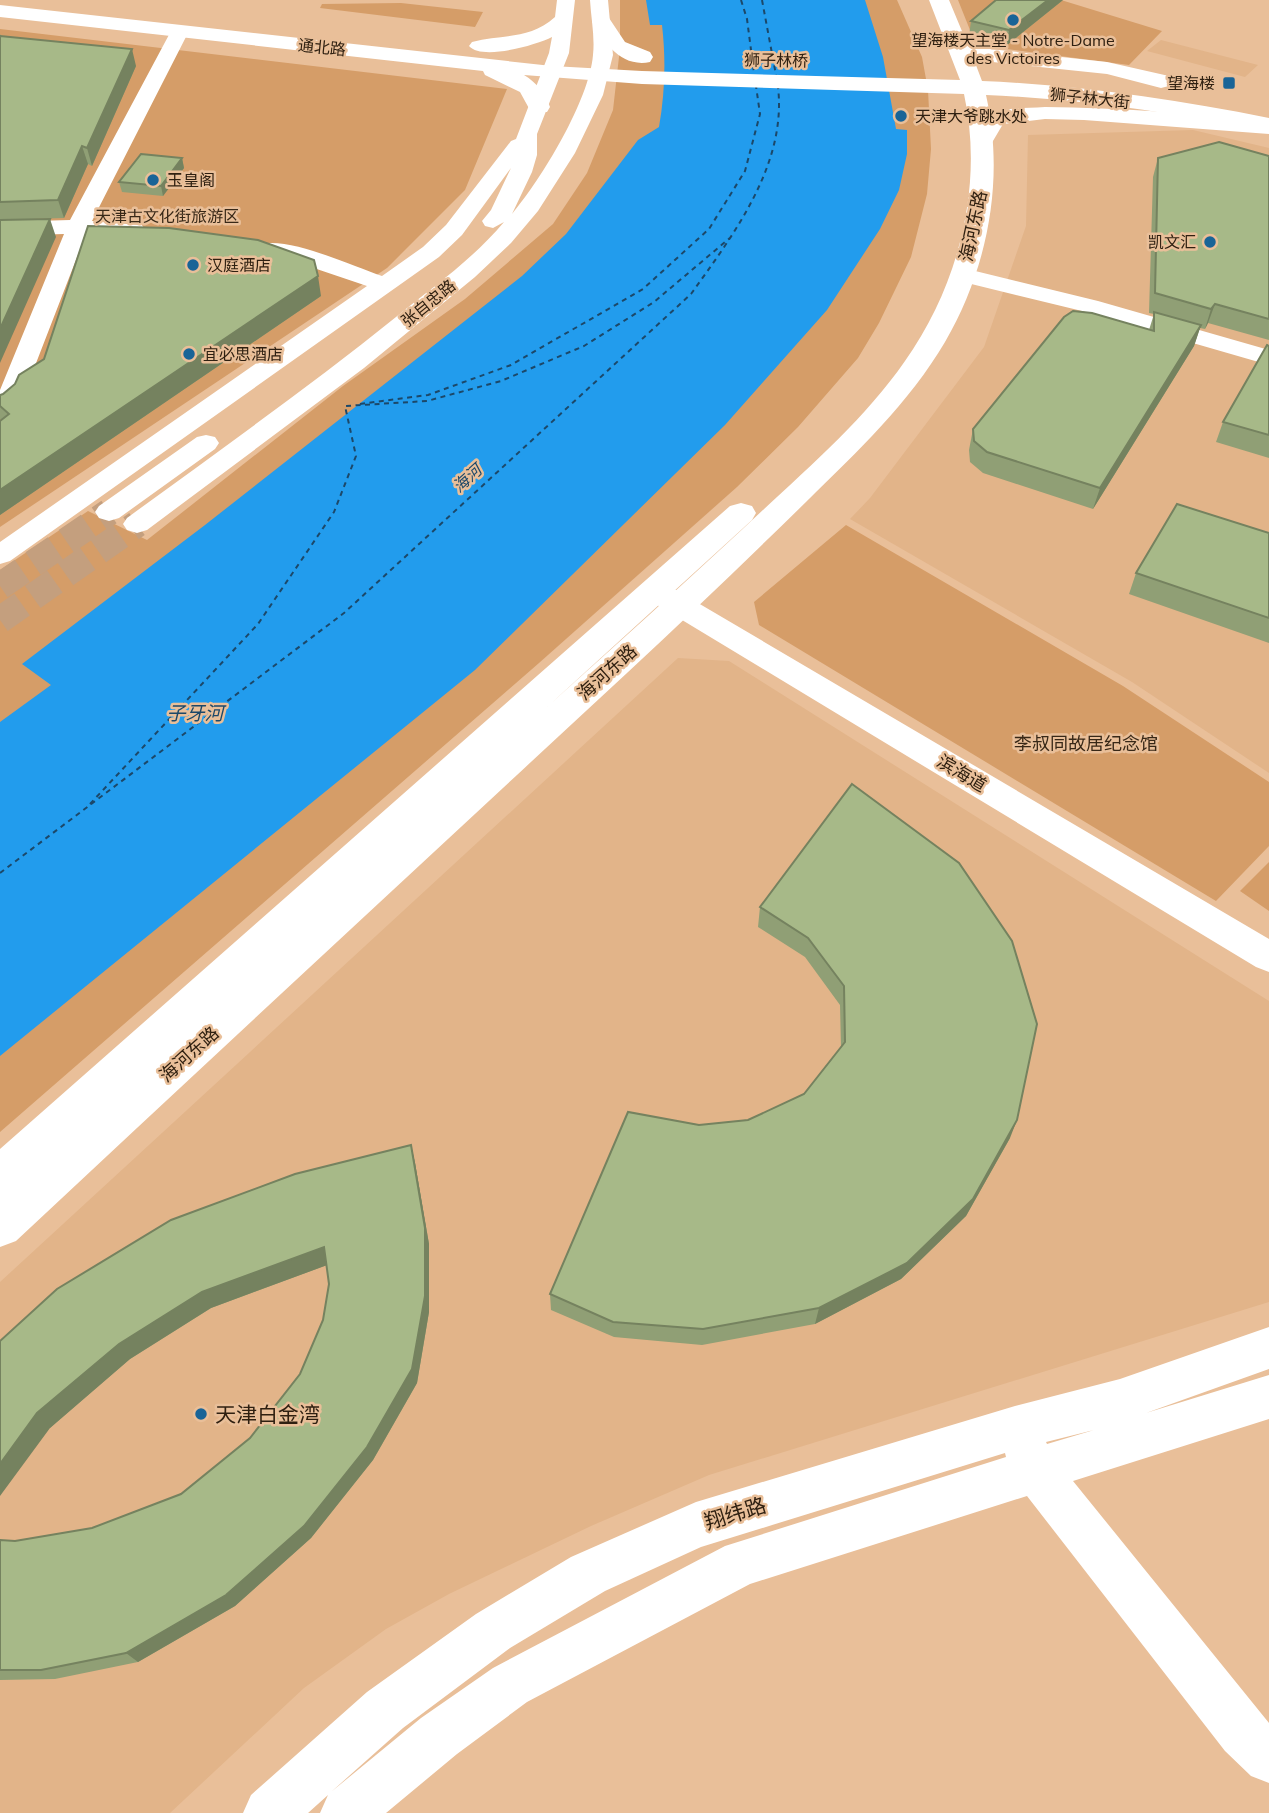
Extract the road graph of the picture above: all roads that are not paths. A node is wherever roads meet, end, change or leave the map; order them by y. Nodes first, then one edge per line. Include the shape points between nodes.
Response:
1 (70, 0) edge
2 (919, 0) edge
3 (939, 0) edge
4 (565, 9) edge
5 (0, 11) edge
6 (601, 11) edge
7 (180, 31) junction
8 (473, 55) junction
9 (669, 58) dead end
10 (561, 60) junction
11 (952, 61) junction
12 (601, 68) junction
13 (643, 68) junction
14 (1161, 80) junction
15 (1186, 85) dead end
16 (910, 86) joint
17 (539, 107) junction
18 (1269, 126) edge
19 (527, 134) junction
20 (983, 142) junction
21 (78, 227) junction
22 (0, 229) edge
23 (155, 232) edge
24 (245, 244) edge
25 (962, 275) junction
26 (386, 285) junction
27 (1269, 358) edge
28 (0, 407) edge
29 (109, 512) tunnel mouth
30 (137, 524) tunnel mouth
31 (0, 555) edge
32 (667, 598) junction
33 (1269, 957) edge
34 (0, 1177) edge
35 (0, 1226) edge
36 (1269, 1348) edge
37 (1269, 1397) edge
38 (1015, 1428) junction
39 (1035, 1470) junction
40 (1269, 1758) edge
41 (268, 1813) edge
42 (346, 1813) edge

1 - 8 main road, 通北路
2 - 11 main road, 海河东路
3 - 11 main road, 海河东路
4 - 8 street via 546,35
4 - 10 street, 张自忠路
5 - 7 main road, 通北路
6 - 12 street, 张自忠路
6 - 13 main road via 617,46
7 - 8 main road, 通北路
7 - 21 street
8 - 10 main road, 通北路
8 - 17 main road via 532,90
9 - 13 main road
10 - 12 main road, 通北路
10 - 17 street, 张自忠路
11 - 14 main road, 狮子林大街
11 - 14 main road via 975,54 1107,68
11 - 16 main road, 狮子林大街
11 - 18 main road, 狮子林大街 via 1065,95 1209,112
11 - 20 main road, 海河东路
11 - 32 main road, 海河东路 via 957,136 951,238 934,288 906,342 876,382 729,525
12 - 13 main road, 通北路
12 - 30 street, 张自忠路 via 578,131 530,206 503,237 355,363
13 - 16 main road, 狮子林桥
14 - 15 main road, 狮子林大街
17 - 19 street, 张自忠路
18 - 20 street via 1037,114 997,120
19 - 26 street via 454,230
19 - 29 street, 张自忠路 via 521,172 500,213 445,268 383,318
20 - 25 main road, 海河东路 via 983,179
21 - 22 street
21 - 23 street
21 - 28 street via 8,402
24 - 26 street via 295,254
25 - 27 street
25 - 32 main road, 海河东路 via 940,327 898,389 848,445
26 - 31 street
32 - 33 street, 滨海道
32 - 34 main road, 海河东路
32 - 35 main road, 海河东路
36 - 38 street, 翔纬路 via 1120,1401
37 - 39 street
38 - 39 street
38 - 41 street, 翔纬路 via 696,1525 588,1574 493,1631 385,1710
39 - 40 street via 1244,1733
39 - 42 street via 742,1563 510,1685

